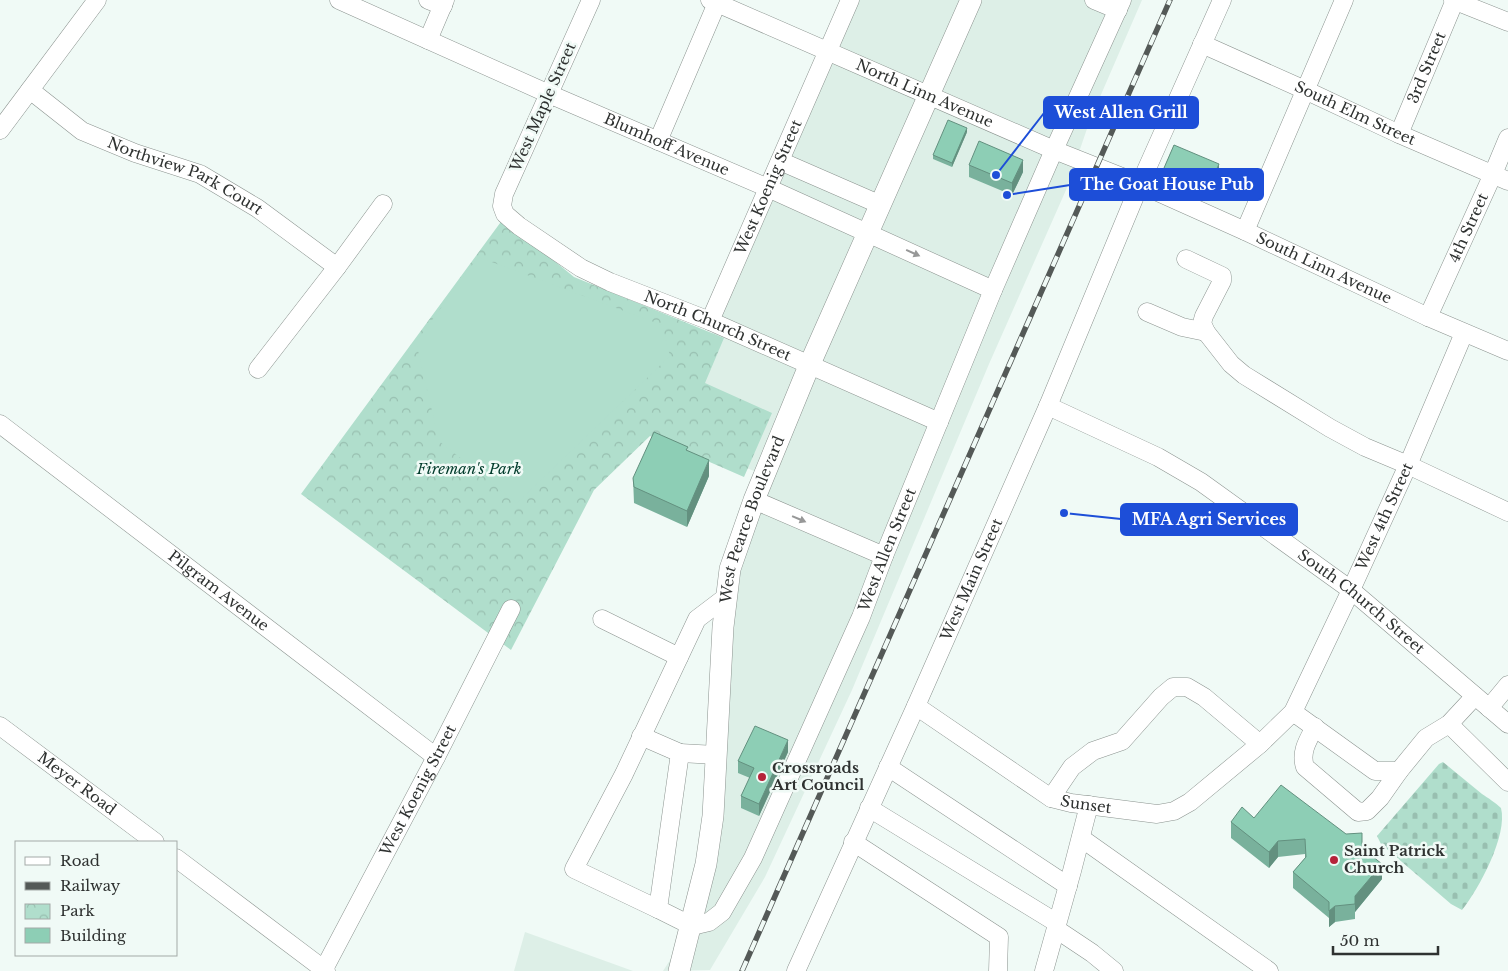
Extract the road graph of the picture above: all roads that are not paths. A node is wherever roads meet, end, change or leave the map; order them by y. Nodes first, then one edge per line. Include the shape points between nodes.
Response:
1 (97, 0) edge
2 (339, 0) edge
3 (590, 0) edge
4 (850, 0) edge
5 (971, 0) edge
6 (1094, 0) edge
7 (1222, 0) edge
8 (1344, 0) edge
9 (1454, 0) edge
10 (439, 2) edge
11 (713, 2) edge
12 (1120, 5) edge
13 (1508, 22) edge
14 (428, 40) junction
15 (1202, 44) junction
16 (828, 52) junction
17 (30, 90) junction
18 (1305, 90) junction
19 (549, 94) junction
20 (929, 95) junction
21 (0, 130) edge
22 (1399, 134) junction
23 (1508, 138) edge
24 (658, 141) junction
25 (1054, 150) junction
26 (780, 160) junction
27 (1501, 178) edge
28 (1140, 184) junction
29 (768, 188) junction
30 (383, 204) dead end
31 (881, 205) junction
32 (505, 214) joint
33 (1245, 231) junction
34 (869, 233) junction
35 (1186, 259) dead end
36 (337, 267) junction
37 (994, 290) junction
38 (1147, 312) dead end
39 (1428, 317) junction
40 (710, 321) junction
41 (1206, 332) junction
42 (1464, 333) junction
43 (1508, 351) edge
44 (809, 366) junction
45 (258, 369) dead end
46 (1048, 406) junction
47 (939, 422) junction
48 (0, 424) edge
49 (1408, 465) junction
50 (754, 500) junction
51 (1508, 512) edge
52 (884, 556) junction
53 (1351, 590) junction
54 (726, 597) junction
55 (511, 609) dead end
56 (602, 619) dead end
57 (679, 657) junction
58 (1508, 685) edge
59 (1475, 696) junction
60 (916, 706) junction
61 (1489, 708) junction
62 (1293, 712) junction
63 (1449, 724) junction
64 (1508, 724) edge
65 (0, 726) edge
66 (1315, 727) junction
67 (641, 736) junction
68 (1260, 744) junction
69 (680, 754) junction
70 (716, 756) junction
71 (436, 757) junction
72 (888, 767) junction
73 (1399, 771) junction
74 (1508, 782) edge
75 (1051, 798) junction
76 (1089, 805) junction
77 (869, 808) junction
78 (1080, 838) junction
79 (154, 841) edge
80 (853, 842) junction
81 (178, 860) edge
82 (1068, 886) junction
83 (658, 909) junction
84 (692, 926) junction
85 (1056, 926) junction
86 (325, 970) edge
87 (679, 971) edge
88 (796, 971) edge
89 (998, 971) edge
90 (1044, 971) edge
91 (1114, 971) edge
92 (1269, 971) edge

1 - 17 street
2 - 14 street, Blumhoff Avenue
3 - 19 street, West Maple Street
4 - 16 street, West Koenig Street
5 - 20 main road, West Pearce Boulevard
6 - 12 street
7 - 15 street, West Main Street
8 - 18 street
9 - 13 street
9 - 22 street, 3rd Street
10 - 14 street
11 - 16 street, North Linn Avenue
11 - 24 street
12 - 25 street, West Allen Street
14 - 19 street, Blumhoff Avenue
15 - 18 street, South Elm Street
15 - 28 street, West Main Street
16 - 20 street, North Linn Avenue
16 - 26 street, West Koenig Street
17 - 21 street
17 - 36 street, Northview Park Court via 82,131 135,153 200,174 257,208
18 - 22 street, South Elm Street
18 - 33 street
19 - 24 street, Blumhoff Avenue
19 - 32 street, West Maple Street via 504,194 502,206
20 - 25 street, North Linn Avenue
20 - 31 main road, West Pearce Boulevard
22 - 27 street, South Elm Street
23 - 27 street, 4th Street
24 - 29 street, Blumhoff Avenue
25 - 28 street, North Linn Avenue
25 - 37 street, West Allen Street
26 - 29 street, West Koenig Street
26 - 31 street
27 - 39 street, 4th Street
28 - 33 street, South Linn Avenue
28 - 46 street, West Main Street
29 - 34 street, Blumhoff Avenue
29 - 40 street, West Koenig Street
30 - 36 street
31 - 34 main road, West Pearce Boulevard
32 - 40 street, North Church Street via 582,268
33 - 39 street, South Linn Avenue
34 -> 37 street, Blumhoff Avenue
34 - 44 main road, West Pearce Boulevard
35 - 41 street via 1222,276 1204,316 1202,323
36 - 45 street
37 - 47 street, West Allen Street
38 - 41 street via 1182,327
39 - 42 street, South Linn Avenue
40 - 44 street, North Church Street
41 - 49 street via 1244,375 1330,428
42 - 43 street, South Linn Avenue
42 - 49 street, West 4th Street
44 - 47 street, North Church Street
44 - 50 main road, West Pearce Boulevard
46 - 53 street, South Church Street via 1158,457 1201,482
46 - 60 street, West Main Street
47 - 52 street, West Allen Street
48 - 71 street, Pilgram Avenue
49 - 51 street
49 - 53 street, West 4th Street
50 -> 52 street
50 - 54 main road, West Pearce Boulevard via 730,569
52 - 84 street, West Allen Street via 861,617 753,858 722,912 709,922
53 - 59 street, South Church Street
53 - 62 street, West 4th Street
54 - 57 street via 697,619
54 - 70 main road, West Pearce Boulevard
55 - 71 street, West Koenig Street
56 - 57 street
57 - 67 street
58 - 61 street
59 - 61 street, South Church Street
59 - 63 street
60 - 72 street, West Main Street
60 - 75 street, Sunset
61 - 64 street, South Church Street
62 - 66 street
62 - 68 street, West 4th Street
63 - 73 street via 1426,738
63 - 74 street
65 - 79 street, Meyer Road
66 - 73 street via 1375,771
66 - 73 street via 1305,746 1302,760 1305,767 1358,812 1367,811
67 - 69 street
67 - 83 street via 574,869
68 - 75 street via 1204,697 1187,687 1173,687 1122,741 1093,751 1072,767
68 - 76 street, Sunset via 1190,802 1174,811 1157,814
69 - 70 street
69 - 83 street
70 - 84 main road, West Pearce Boulevard via 713,816
71 - 86 street, West Koenig Street
72 - 77 street, West Main Street
72 - 82 street
75 - 76 street, Sunset
76 - 78 street
77 - 80 street, West Main Street
77 - 85 street
78 - 82 street
78 - 92 street
80 - 88 street, West Main Street
80 - 89 street via 999,938
81 - 86 street
82 - 85 street
83 - 84 street
84 - 87 main road, West Pearce Boulevard
85 - 90 street
85 - 91 street

